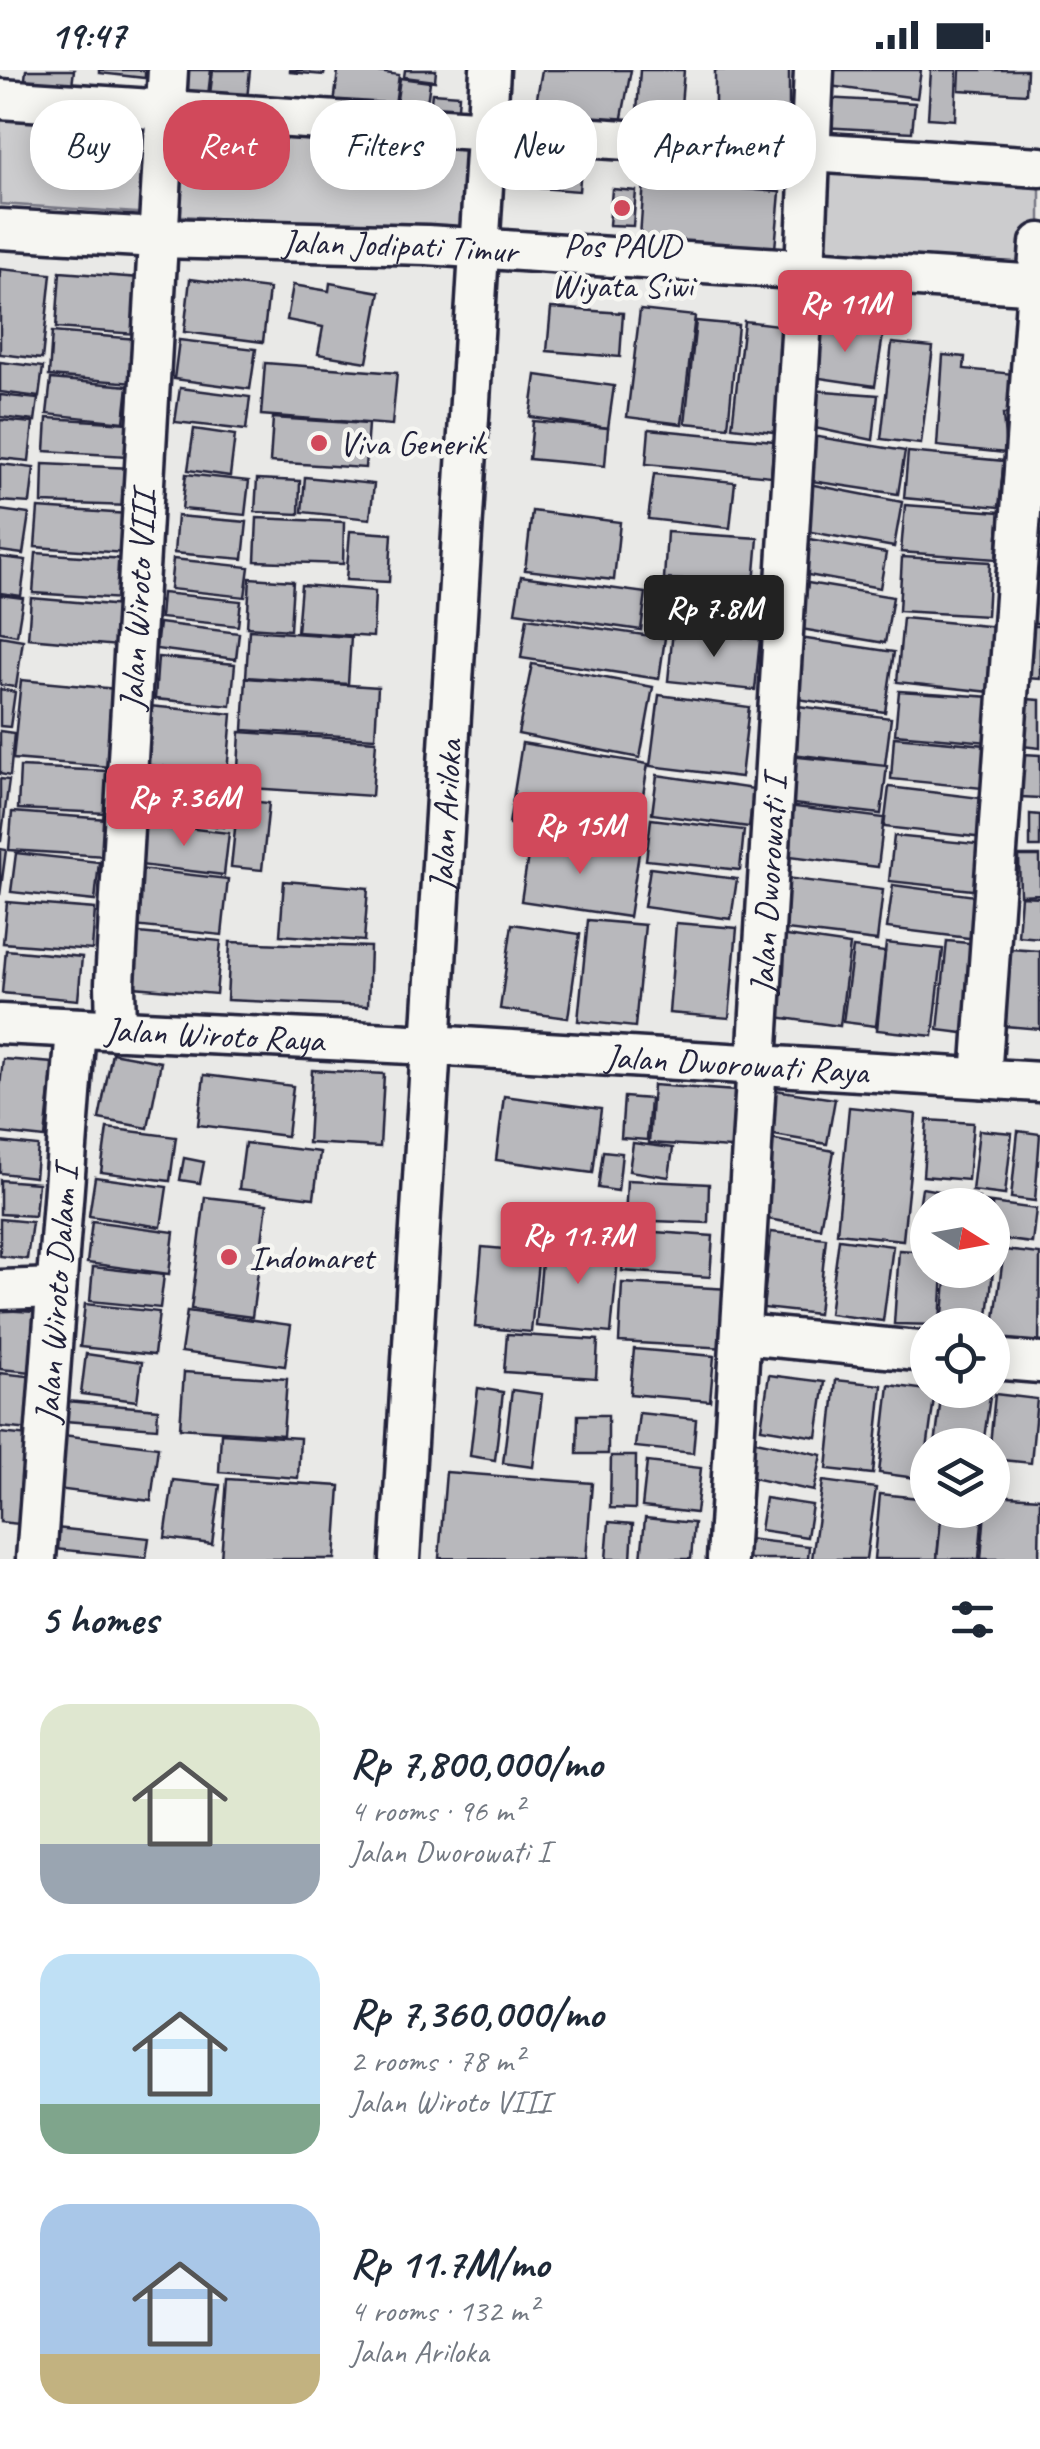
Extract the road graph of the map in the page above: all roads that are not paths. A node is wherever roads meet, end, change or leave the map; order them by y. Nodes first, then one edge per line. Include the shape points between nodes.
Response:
1 (168, 70) edge
2 (490, 70) edge
3 (814, 70) edge
4 (0, 99) edge
5 (166, 100) edge
6 (489, 100) edge
7 (813, 100) edge
8 (163, 110) edge
9 (290, 118) edge
10 (476, 130) edge
11 (163, 141) edge
12 (816, 152) edge
13 (1040, 167) edge
14 (484, 190) edge
15 (809, 190) edge
16 (0, 229) edge
17 (158, 238) junction
18 (1040, 243) edge
19 (480, 248) junction
20 (804, 269) junction
21 (1038, 285) edge
22 (0, 1024) edge
23 (76, 1028) junction
24 (116, 1030) junction
25 (431, 1045) junction
26 (757, 1065) junction
27 (981, 1078) junction
28 (1040, 1082) edge
29 (56, 1288) junction
30 (0, 1290) edge
31 (740, 1334) junction
32 (910, 1350) edge
33 (1010, 1360) edge
34 (1040, 1363) edge
35 (36, 1559) edge
36 (400, 1559) edge
37 (727, 1559) edge

1 - 5 street, Jalan Wiroto VIII
2 - 6 street, Jalan Ariloka
3 - 7 street, Jalan Dworowati I
4 - 8 street
9 - 10 street
11 - 17 street, Jalan Wiroto VIII
12 - 13 street
14 - 19 street, Jalan Ariloka
15 - 20 street, Jalan Dworowati I
16 - 17 street, Jalan Jodipati Timur
17 - 19 street, Jalan Jodipati Timur
17 - 24 street, Jalan Wiroto VIII
18 - 21 street
19 - 20 street, Jalan Jodipati Timur
19 - 25 street, Jalan Ariloka
20 - 21 street, Jalan Jodipati Timur
20 - 26 street, Jalan Dworowati I
21 - 27 street
22 - 23 street, Jalan Wiroto Raya
23 - 24 street, Jalan Wiroto Raya
23 - 29 street, Jalan Wiroto Dalam I
24 - 25 street, Jalan Wiroto Raya
25 - 26 street, Jalan Dworowati Raya
25 - 36 street, Jalan Ariloka
26 - 27 street, Jalan Dworowati Raya
26 - 31 street, Jalan Dworowati I
27 - 28 street, Jalan Dworowati Raya
29 - 30 street
29 - 35 street, Jalan Wiroto Dalam I
31 - 32 street
31 - 37 street, Jalan Dworowati I
33 - 34 street

